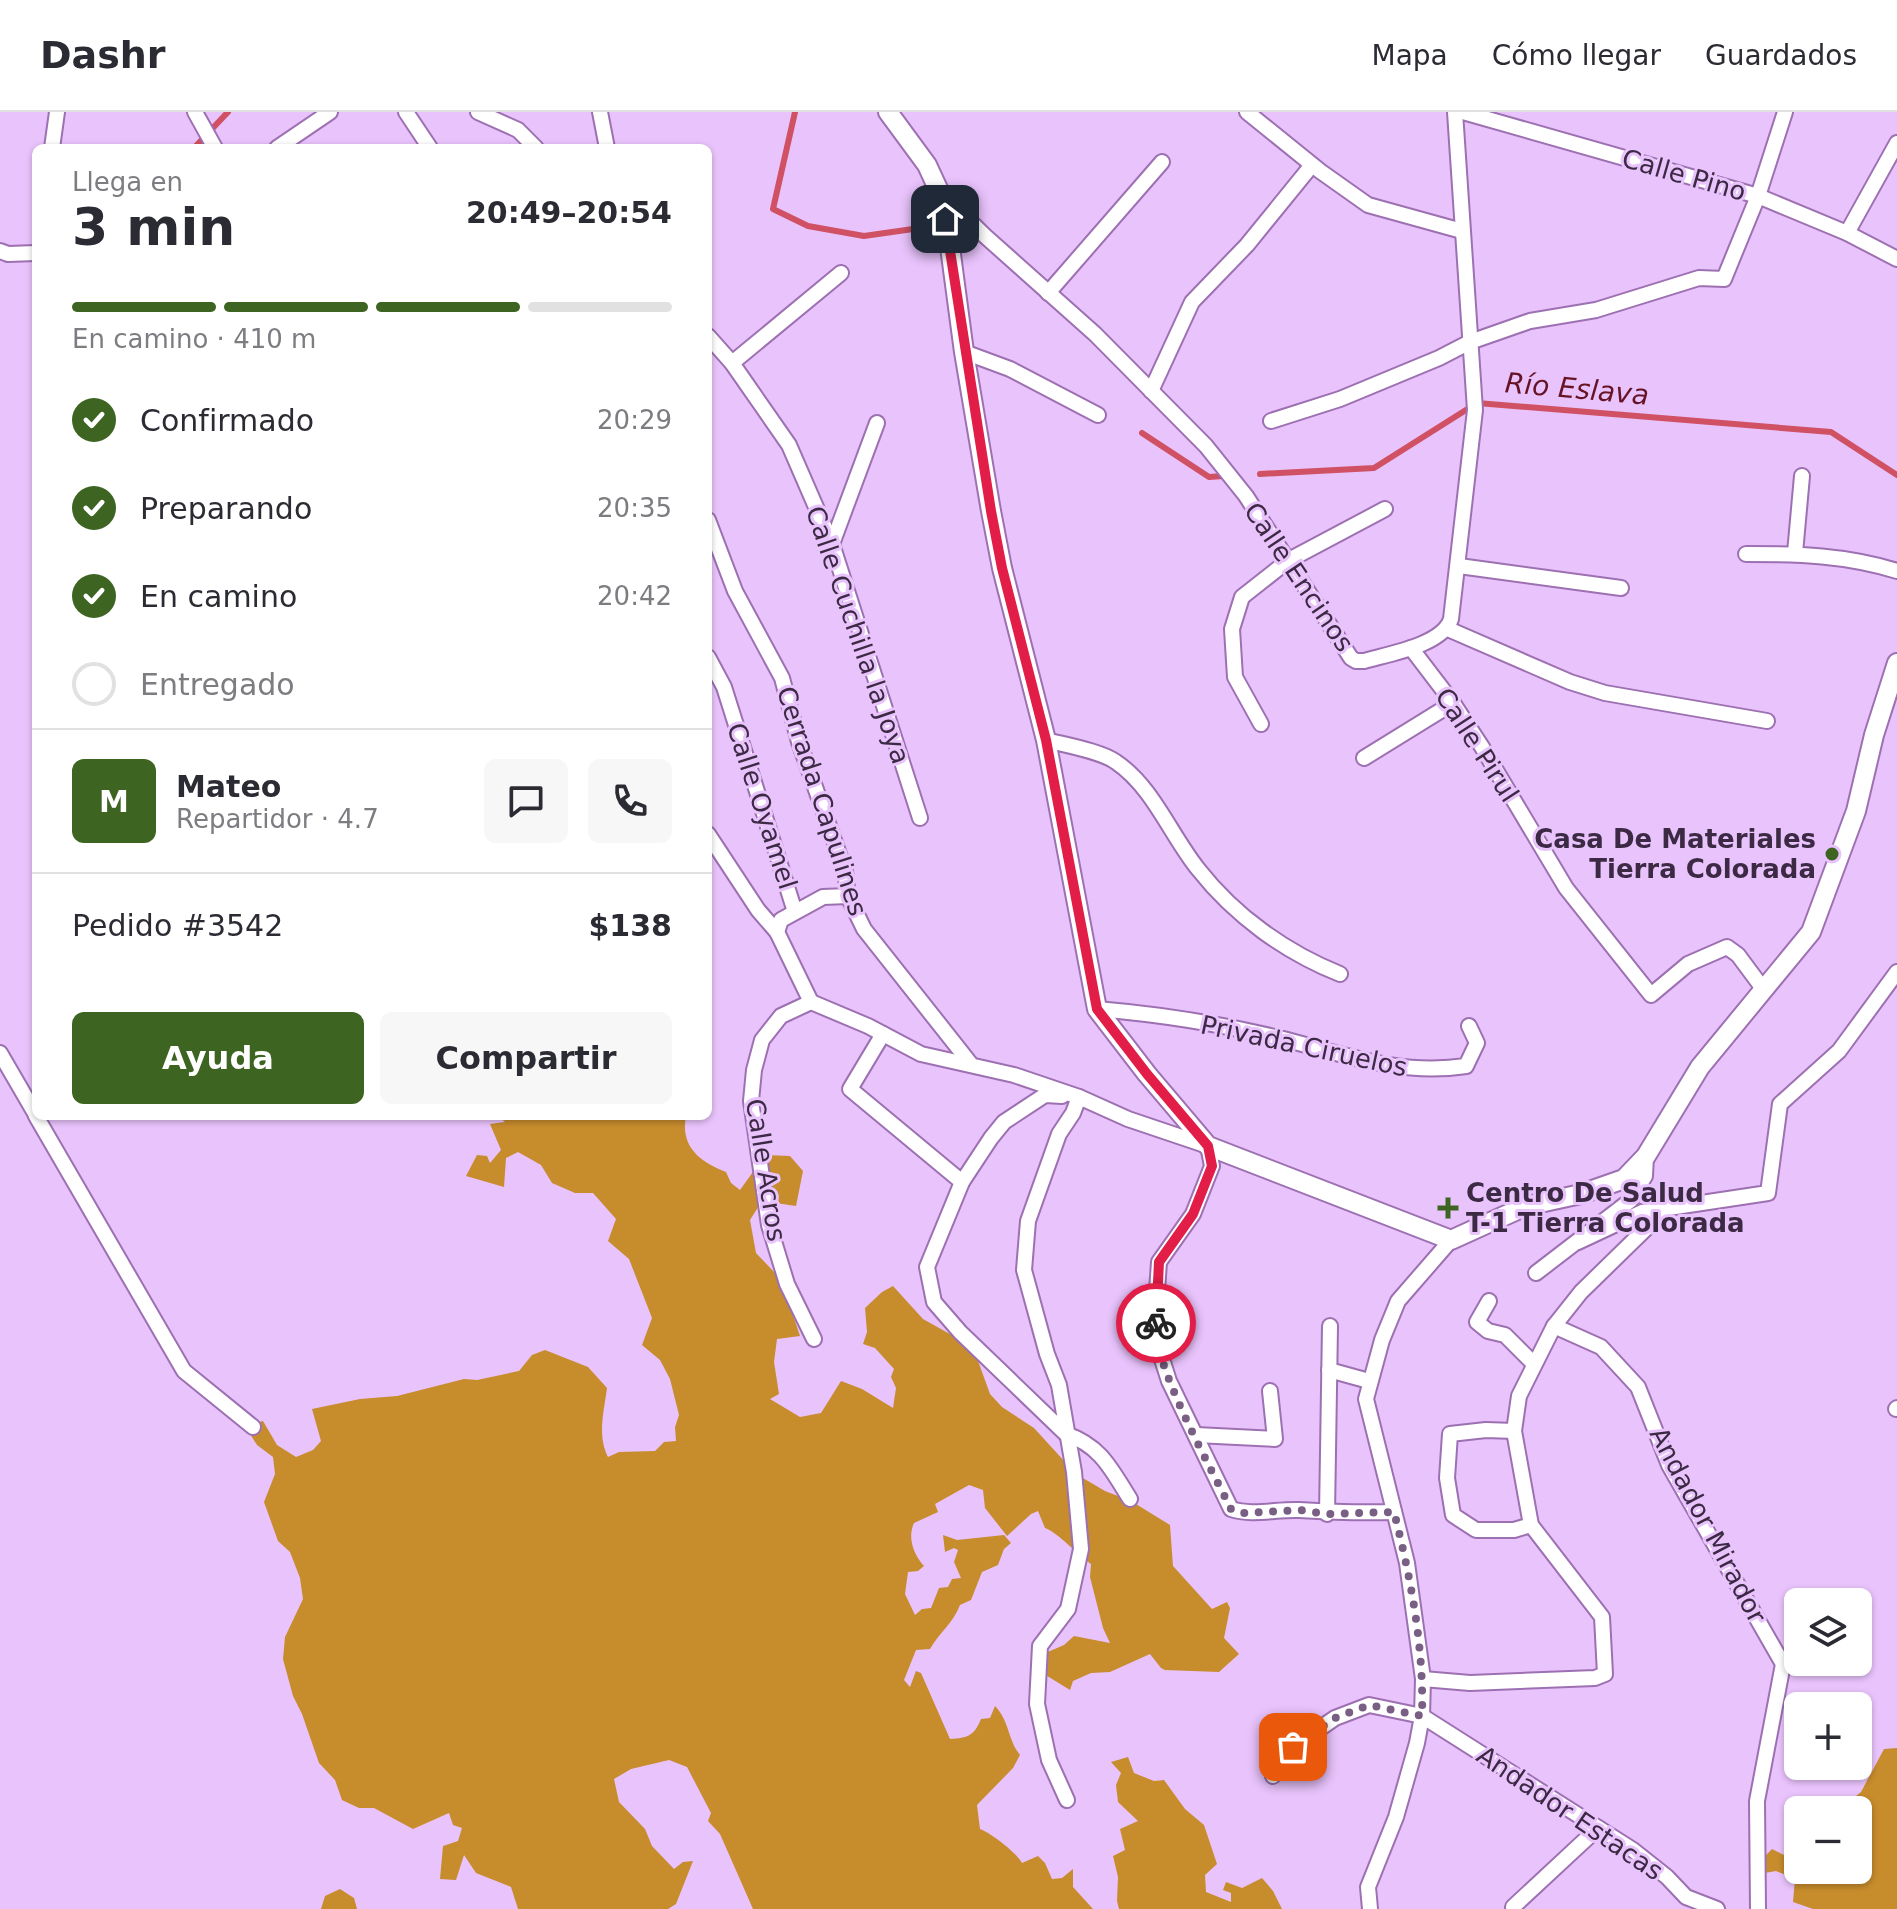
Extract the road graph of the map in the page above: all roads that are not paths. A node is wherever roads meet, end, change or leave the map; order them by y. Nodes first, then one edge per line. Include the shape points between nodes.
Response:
1 (57, 112) edge
2 (330, 112) edge
3 (406, 112) edge
4 (478, 112) edge
5 (600, 112) edge
6 (888, 112) edge
7 (1247, 112) edge
8 (1455, 112) edge
9 (1463, 112) edge
10 (1785, 112) edge
11 (198, 117) edge
12 (213, 143) edge
13 (1897, 143) edge
14 (53, 144) edge
15 (283, 144) edge
16 (427, 144) edge
17 (532, 144) edge
18 (606, 144) edge
19 (1162, 162) dead end
20 (1312, 165) junction
21 (939, 191) junction
22 (1758, 196) junction
23 (1462, 231) junction
24 (1847, 233) junction
25 (0, 251) edge
26 (32, 253) edge
27 (1897, 259) edge
28 (841, 273) dead end
29 (1048, 293) junction
30 (712, 340) edge
31 (1470, 342) junction
32 (964, 352) junction
33 (732, 363) junction
34 (1151, 391) junction
35 (1098, 415) dead end
36 (1271, 421) dead end
37 (877, 423) dead end
38 (1802, 476) dead end
39 (1385, 509) dead end
40 (712, 531) edge
41 (832, 544) junction
42 (1795, 553) junction
43 (1746, 554) dead end
44 (1289, 560) junction
45 (1459, 566) junction
46 (1897, 571) edge
47 (1621, 588) dead end
48 (1448, 629) junction
49 (1411, 648) junction
50 (1897, 663) edge
51 (712, 664) edge
52 (1453, 703) junction
53 (1767, 721) dead end
54 (1261, 724) dead end
55 (1046, 740) junction
56 (1364, 758) dead end
57 (920, 818) dead end
58 (712, 840) edge
59 (848, 896) junction
60 (795, 912) junction
61 (777, 932) junction
62 (1897, 972) edge
63 (1340, 974) dead end
64 (1764, 990) junction
65 (811, 1002) junction
66 (1097, 1009) junction
67 (1469, 1026) dead end
68 (883, 1034) junction
69 (0, 1053) edge
70 (970, 1063) junction
71 (1079, 1097) junction
72 (32, 1109) edge
73 (38, 1120) edge
74 (1208, 1146) junction
75 (1646, 1156) junction
76 (962, 1182) junction
77 (1666, 1209) junction
78 (1451, 1240) junction
79 (1578, 1242) junction
80 (1536, 1273) dead end
81 (1489, 1301) dead end
82 (1330, 1326) dead end
83 (1554, 1326) junction
84 (814, 1339) dead end
85 (1534, 1364) junction
86 (1329, 1370) junction
87 (1369, 1381) junction
88 (1270, 1391) dead end
89 (253, 1427) dead end
90 (1514, 1431) junction
91 (1066, 1434) junction
92 (1196, 1435) junction
93 (1130, 1499) dead end
94 (1394, 1512) junction
95 (1327, 1514) junction
96 (1531, 1525) junction
97 (1423, 1679) junction
98 (1422, 1716) junction
99 (1273, 1776) dead end
100 (1067, 1800) dead end
101 (1598, 1828) junction
102 (1513, 1907) dead end
103 (1370, 1909) edge
104 (1717, 1909) edge
105 (1758, 1909) edge

1 - 14 street
2 - 15 street
3 - 16 street
4 - 17 street via 518,130
5 - 18 street
6 - 21 street, Calle Encinos via 927,165
7 - 20 street
8 - 23 street
9 - 22 street, Calle Pino
10 - 22 street
11 - 12 street
13 - 24 street
19 - 29 street
20 - 23 street via 1368,205
20 - 34 street via 1192,302
21 - 29 street, Calle Encinos
21 - 32 street
22 - 24 street, Calle Pino
22 - 31 street via 1724,279 1699,278 1596,310 1530,321
23 - 31 street
24 - 27 street, Calle Pino
25 - 26 street
28 - 33 street
29 - 34 street, Calle Encinos
30 - 33 street, Calle Cuchilla la Joya
31 - 36 street via 1340,399
31 - 45 street via 1475,403
32 - 35 street via 1010,369
32 - 55 street via 1002,568
33 - 41 street, Calle Cuchilla la Joya via 789,445
34 - 44 street, Calle Encinos via 1206,446
37 - 41 street
38 - 42 street
39 - 44 street
40 - 59 street, Cerrada Capulines via 735,591 782,678 845,871
41 - 57 street, Calle Cuchilla la Joya
42 - 43 street
42 - 46 street
44 - 49 street, Calle Encinos via 1351,658 1364,661
44 - 54 street via 1242,597 1232,629 1235,677
45 - 47 street
45 - 48 street
48 - 49 street, Calle Encinos
48 - 53 street via 1605,693
49 - 52 street, Calle Pirul
50 - 64 street via 1856,811 1811,932
51 - 60 street, Calle Oyamel via 724,687
52 - 56 street
52 - 64 street, Calle Pirul via 1566,888 1651,995 1688,964 1727,947
55 - 63 street via 1114,759 1138,780 1221,894 1272,938
55 - 66 street
58 - 61 street
59 - 60 street, Calle Oyamel via 823,897
59 - 70 street, Cerrada Capulines via 864,929
60 - 61 street, Calle Oyamel via 781,920
61 - 65 street
62 - 77 street via 1839,1051 1780,1104 1768,1193
64 - 75 street via 1700,1067
65 - 68 street
65 - 84 street, Calle Acros via 781,1016 762,1040 751,1101 769,1225 787,1284
66 - 67 street, Privada Ciruelos via 1278,1038 1399,1068 1437,1070 1466,1066 1477,1043
66 - 74 street
68 - 70 street via 921,1054
68 - 76 street via 850,1089
69 - 72 street
70 - 71 street
71 - 74 street
71 - 76 street via 1045,1095 1004,1122
71 - 91 street via 1059,1134 1028,1221 1024,1270 1059,1385
73 - 89 street via 184,1371
74 - 78 street
74 - 92 street via 1212,1166 1193,1214 1159,1262 1154,1334 1169,1381
75 - 78 street via 1624,1179 1526,1206
75 - 79 street via 1645,1176 1631,1200
76 - 91 street via 927,1267 934,1302
77 - 79 street via 1642,1212
77 - 83 street via 1581,1292
78 - 87 street via 1398,1301
79 - 80 street
81 - 85 street via 1477,1322 1505,1335
82 - 86 street
83 - 85 street
83 - 105 street, Andador Mirador via 1601,1347 1638,1387 1669,1465 1783,1664 1757,1801
85 - 90 street via 1519,1396
86 - 87 street
86 - 95 street
87 - 94 street via 1366,1399
88 - 92 street via 1275,1439
90 - 96 street
90 - 96 street via 1450,1434 1447,1478 1453,1515 1476,1530
91 - 93 street via 1100,1452
91 - 100 street via 1081,1549 1068,1609 1040,1646 1037,1704 1049,1760
92 - 95 street via 1231,1509
94 - 95 street
94 - 97 street via 1407,1563
96 - 97 street via 1602,1617 1605,1674 1470,1683
97 - 98 street
98 - 99 street via 1369,1705 1335,1718 1293,1747
98 - 101 street, Andador Estacas
98 - 103 street via 1405,1788 1368,1887
101 - 102 street
101 - 104 street, Andador Estacas via 1633,1850 1686,1897

